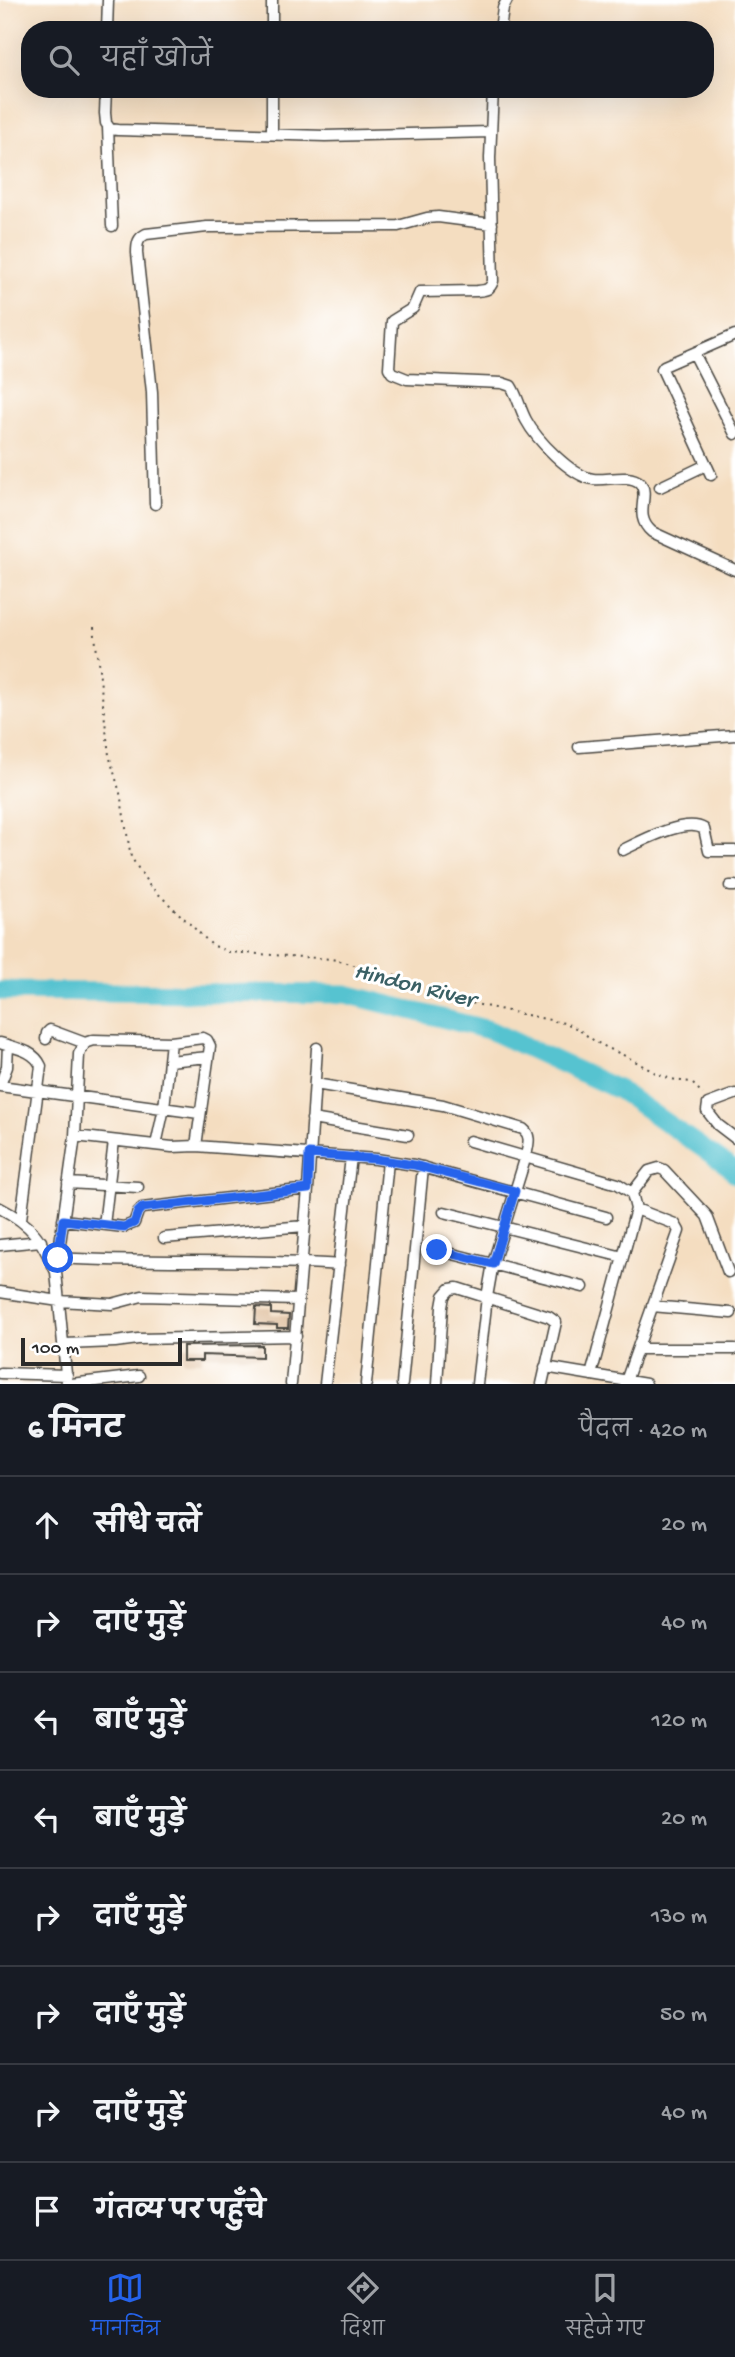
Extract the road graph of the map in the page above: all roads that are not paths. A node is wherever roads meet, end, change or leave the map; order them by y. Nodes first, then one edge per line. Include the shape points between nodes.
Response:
1 (108, 0) edge
2 (272, 0) edge
3 (507, 0) edge
4 (107, 21) edge
5 (272, 21) edge
6 (502, 21) edge
7 (106, 98) edge
8 (272, 98) edge
9 (493, 98) edge
10 (108, 127) junction
11 (491, 132) junction
12 (272, 133) junction
13 (492, 224) junction
14 (112, 226) dead end
15 (733, 340) edge
16 (694, 354) junction
17 (735, 434) edge
18 (660, 487) dead end
19 (155, 504) dead end
20 (735, 570) edge
21 (735, 735) edge
22 (579, 747) dead end
23 (623, 850) dead end
24 (735, 851) edge
25 (46, 1039) dead end
26 (171, 1042) junction
27 (85, 1043) junction
28 (4, 1044) edge
29 (317, 1048) dead end
30 (208, 1057) junction
31 (169, 1061) junction
32 (315, 1084) junction
33 (0, 1085) edge
34 (40, 1090) junction
35 (735, 1094) edge
36 (75, 1097) junction
37 (164, 1108) junction
38 (200, 1113) junction
39 (312, 1119) junction
40 (408, 1135) dead end
41 (75, 1136) junction
42 (735, 1138) edge
43 (114, 1141) junction
44 (470, 1141) dead end
45 (156, 1145) junction
46 (195, 1146) junction
47 (309, 1154) junction
48 (526, 1156) junction
49 (351, 1157) junction
50 (388, 1161) junction
51 (423, 1167) junction
52 (68, 1183) junction
53 (108, 1186) junction
54 (138, 1187) dead end
55 (308, 1189) junction
56 (515, 1191) junction
57 (632, 1193) junction
58 (0, 1208) edge
59 (636, 1209) junction
60 (444, 1212) dead end
61 (606, 1217) dead end
62 (21, 1219) junction
63 (63, 1220) junction
64 (104, 1225) junction
65 (304, 1226) junction
66 (503, 1228) junction
67 (164, 1238) dead end
68 (41, 1241) junction
69 (0, 1245) edge
70 (437, 1250) dead end
71 (623, 1257) junction
72 (58, 1258) junction
73 (300, 1262) junction
74 (493, 1264) junction
75 (339, 1265) junction
76 (56, 1272) junction
77 (728, 1272) dead end
78 (583, 1287) dead end
79 (0, 1292) edge
80 (487, 1297) junction
81 (298, 1300) junction
82 (59, 1301) junction
83 (652, 1306) junction
84 (731, 1313) dead end
85 (296, 1336) junction
86 (65, 1344) junction
87 (638, 1349) junction
88 (735, 1349) edge
89 (545, 1367) junction
90 (0, 1373) edge
91 (591, 1375) junction
92 (139, 1376) dead end
93 (69, 1381) edge
94 (626, 1383) edge
95 (290, 1384) edge
96 (325, 1384) edge
97 (366, 1384) edge
98 (402, 1384) edge
99 (437, 1384) edge
100 (477, 1384) edge
101 (542, 1384) edge
102 (646, 1384) edge

1 - 4 street
2 - 5 street
3 - 6 street
7 - 10 street
8 - 12 street
9 - 11 street
10 - 12 street
10 - 14 street
11 - 12 street
11 - 13 street
13 - 19 street via 427,218 398,226 207,227 140,237 137,253 152,392
13 - 20 street via 491,287 419,293 413,308 393,321 388,363 393,373 407,379 511,386 531,429 570,469 593,479 639,481 644,526
15 - 16 street
16 - 17 street
16 - 18 street via 664,366 662,373 709,470
21 - 22 street
23 - 24 street via 655,834 696,826 704,829 709,851
25 - 27 street via 51,1030
26 - 27 street
26 - 30 street via 203,1038 210,1046
26 - 31 street
27 - 36 street via 79,1054
28 - 33 street via 6,1067
28 - 34 street via 39,1061
29 - 32 street
30 - 31 street
30 - 38 street
31 - 37 street
32 - 39 street
32 - 48 street via 443,1105 523,1129 529,1139
33 - 34 street
34 - 36 street
34 - 62 street
35 - 42 street via 708,1104 706,1111
36 - 37 street
36 - 41 street
37 - 38 street
37 - 45 street
38 - 46 street
39 - 40 street
39 - 47 street
41 - 43 street
41 - 52 street
43 - 45 street
43 - 53 street
44 - 48 street
45 - 46 street
46 - 47 street
47 - 49 street
47 - 55 street
48 - 56 street
48 - 57 street via 618,1184
49 - 50 street
49 - 75 street
50 - 51 street
50 - 97 street
51 - 56 street
51 - 98 street
52 - 53 street
52 - 63 street
53 - 54 street
53 - 64 street
55 - 64 street via 142,1208 132,1226
55 - 65 street
56 - 61 street
56 - 66 street
57 - 59 street
57 - 77 street via 649,1171 664,1170 707,1216
58 - 62 street
59 - 71 street
59 - 83 street via 679,1228
60 - 66 street
62 - 68 street
63 - 64 street
63 - 72 street
65 - 67 street
65 - 73 street
66 - 71 street
66 - 74 street
68 - 69 street
68 - 76 street
70 - 74 street
71 - 91 street
72 - 73 street
72 - 76 street
73 - 75 street
73 - 81 street
74 - 78 street
74 - 80 street
75 - 96 street
76 - 82 street
79 - 82 street
80 - 89 street via 556,1322
80 - 99 street via 457,1289 444,1296
80 - 100 street
81 - 82 street via 142,1296 112,1304
81 - 85 street
82 - 86 street
83 - 84 street
83 - 87 street
85 - 86 street
85 - 95 street
86 - 93 street
87 - 88 street
87 - 94 street
89 - 91 street
89 - 101 street
90 - 93 street
91 - 94 street
92 - 93 street
94 - 102 street

